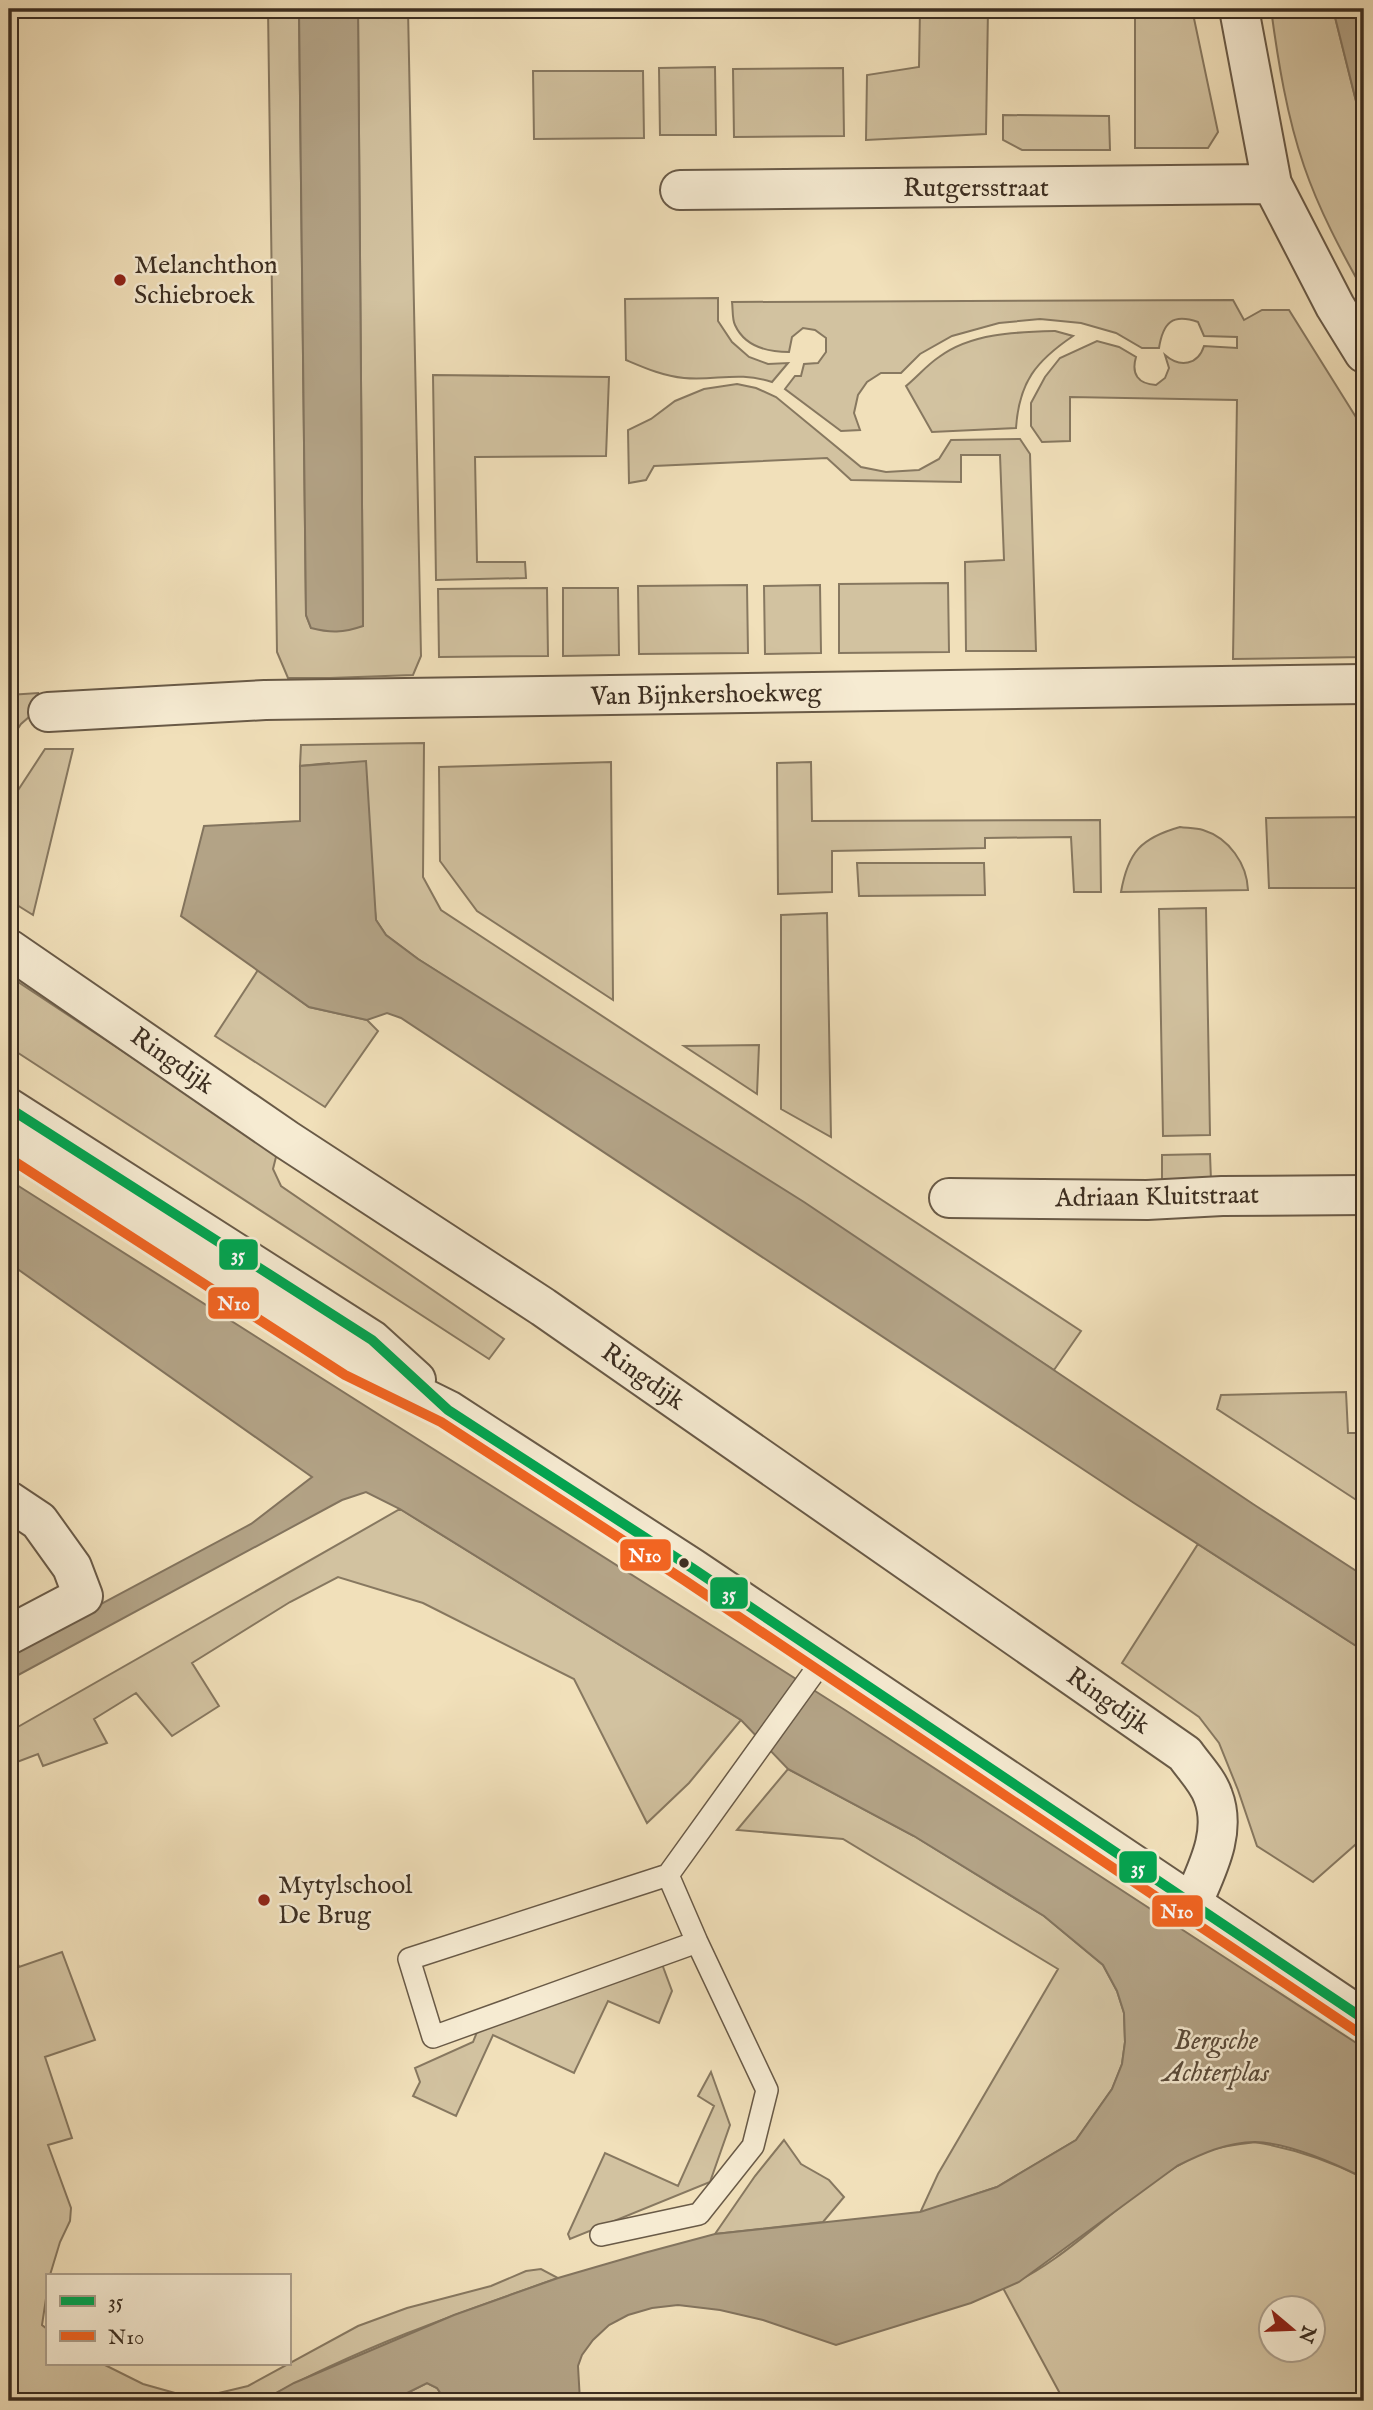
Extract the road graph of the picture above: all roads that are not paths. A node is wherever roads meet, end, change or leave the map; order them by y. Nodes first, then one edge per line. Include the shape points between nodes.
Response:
1 (1239, 9) edge
2 (1272, 184) junction
3 (680, 190) dead end
4 (1364, 353) edge
5 (1364, 684) edge
6 (48, 712) dead end
7 (9, 949) edge
8 (9, 1108) edge
9 (9, 1142) edge
10 (1364, 1195) edge
11 (949, 1198) dead end
12 (448, 1410) junction
13 (9, 1501) edge
14 (9, 1635) edge
15 (818, 1666) junction
16 (668, 1875) junction
17 (1193, 1902) junction
18 (697, 1942) junction
19 (1364, 2019) edge
20 (601, 2235) dead end

1 - 2 street
2 - 3 street, Rutgersstraat
2 - 4 street
5 - 6 street, Van Bijnkershoekweg via 265,700
7 - 17 street, Ringdijk via 287,1140 543,1307 1185,1754 1213,1794 1218,1815 1215,1849
8 - 12 street via 372,1340
9 - 12 street via 353,1363
10 - 11 street, Adriaan Kluitstraat
12 - 15 street
13 - 14 street via 39,1521 72,1567 83,1596
15 - 16 lane
15 - 17 street
16 - 18 lane
16 - 18 lane via 409,1959 433,2037
17 - 19 street
18 - 20 lane via 767,2090 753,2146 699,2214

